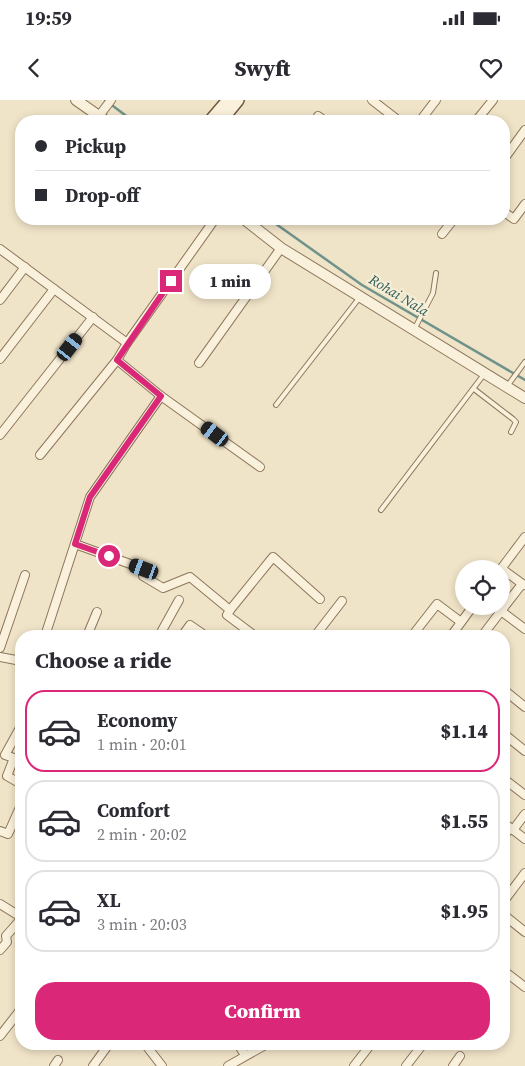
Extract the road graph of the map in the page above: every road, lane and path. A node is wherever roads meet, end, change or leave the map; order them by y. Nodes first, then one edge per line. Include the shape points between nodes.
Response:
1 (76, 100) edge
2 (111, 100) edge
3 (228, 100) edge
4 (238, 100) edge
5 (436, 100) edge
6 (493, 100) edge
7 (377, 101) edge
8 (101, 115) edge
9 (104, 115) edge
10 (215, 115) edge
11 (226, 115) edge
12 (392, 115) edge
13 (425, 115) edge
14 (481, 115) edge
15 (525, 130) edge
16 (510, 151) edge
17 (525, 204) edge
18 (510, 216) edge
19 (211, 225) edge
20 (252, 225) edge
21 (449, 225) edge
22 (442, 234) dead end
23 (281, 248) junction
24 (0, 249) edge
25 (25, 267) junction
26 (436, 273) dead end
27 (54, 289) junction
28 (360, 297) junction
29 (0, 300) edge
30 (93, 317) junction
31 (415, 328) junction
32 (127, 343) junction
33 (0, 359) edge
34 (117, 360) junction
35 (525, 362) edge
36 (199, 363) dead end
37 (485, 374) junction
38 (508, 385) junction
39 (474, 389) junction
40 (161, 396) junction
41 (525, 398) edge
42 (276, 405) dead end
43 (512, 432) dead end
44 (0, 436) edge
45 (40, 455) dead end
46 (260, 468) dead end
47 (381, 510) dead end
48 (525, 538) edge
49 (75, 544) junction
50 (508, 560) edge
51 (25, 575) dead end
52 (510, 576) edge
53 (523, 585) edge
54 (510, 597) edge
55 (320, 599) dead end
56 (179, 600) dead end
57 (342, 601) dead end
58 (230, 610) junction
59 (97, 612) dead end
60 (466, 615) edge
61 (494, 615) edge
62 (507, 615) edge
63 (461, 622) junction
64 (525, 629) edge
65 (47, 630) edge
66 (90, 630) edge
67 (162, 630) edge
68 (186, 630) edge
69 (197, 630) edge
70 (247, 630) edge
71 (320, 630) edge
72 (417, 630) edge
73 (455, 630) edge
74 (485, 630) edge
75 (0, 648) edge
76 (0, 657) edge
77 (15, 660) edge
78 (510, 695) edge
79 (525, 707) edge
80 (15, 738) edge
81 (510, 739) edge
82 (525, 751) edge
83 (15, 781) edge
84 (510, 784) edge
85 (525, 795) edge
86 (525, 814) edge
87 (15, 819) edge
88 (510, 826) edge
89 (510, 828) edge
90 (0, 830) edge
91 (525, 839) edge
92 (525, 873) edge
93 (522, 884) edge
94 (510, 895) edge
95 (0, 904) edge
96 (15, 914) edge
97 (510, 920) edge
98 (15, 925) edge
99 (525, 932) edge
100 (0, 950) edge
101 (510, 976) edge
102 (525, 988) edge
103 (15, 1017) edge
104 (0, 1036) edge
105 (105, 1050) edge
106 (150, 1050) edge
107 (242, 1050) edge
108 (255, 1050) edge
109 (366, 1050) edge
110 (418, 1050) edge
111 (245, 1055) junction
112 (460, 1056) dead end
113 (92, 1066) edge
114 (162, 1066) edge
115 (228, 1066) edge
116 (354, 1066) edge
117 (406, 1066) edge
118 (453, 1066) edge

1 - 8 street
2 - 9 street
3 - 10 main road
4 - 11 main road
5 - 13 street
6 - 14 street
7 - 12 street
15 - 16 street
17 - 18 street via 514,219
19 - 32 street
20 - 23 street
21 - 22 street
23 - 28 street
23 - 36 street
24 - 25 street
25 - 27 street
25 - 29 street
26 - 31 lane via 433,294
27 - 30 street
27 - 33 street
28 - 31 street
28 - 42 lane
30 - 32 street
30 - 44 street
31 - 37 street
32 - 34 street
34 - 40 street
34 - 45 street
35 - 38 lane
37 - 38 street
37 - 39 lane
38 - 41 street
39 - 43 lane via 516,422
39 - 47 lane
40 - 46 street
40 - 49 street via 90,497
48 - 50 street
49 - 58 street via 144,569 143,576 163,588 190,577
49 - 65 street
51 - 75 street
52 - 53 street
53 - 54 street
55 - 58 street via 273,557
56 - 67 street
57 - 71 street
58 - 70 street via 227,615
59 - 66 street
60 - 63 street
61 - 74 street
62 - 64 street
63 - 72 street via 437,604
63 - 73 street
68 - 69 street via 190,625
76 - 77 street
78 - 79 street
80 - 83 street via 6,755 14,758 7,776
81 - 82 street
84 - 85 street
86 - 88 street
87 - 90 street via 8,834
89 - 91 street
92 - 93 street
93 - 94 street
95 - 96 street
97 - 99 street
98 - 100 street
101 - 102 street
103 - 104 street
105 - 113 street
106 - 114 street
107 - 111 street
108 - 111 street
109 - 116 street
110 - 117 street
111 - 115 street
112 - 118 street

